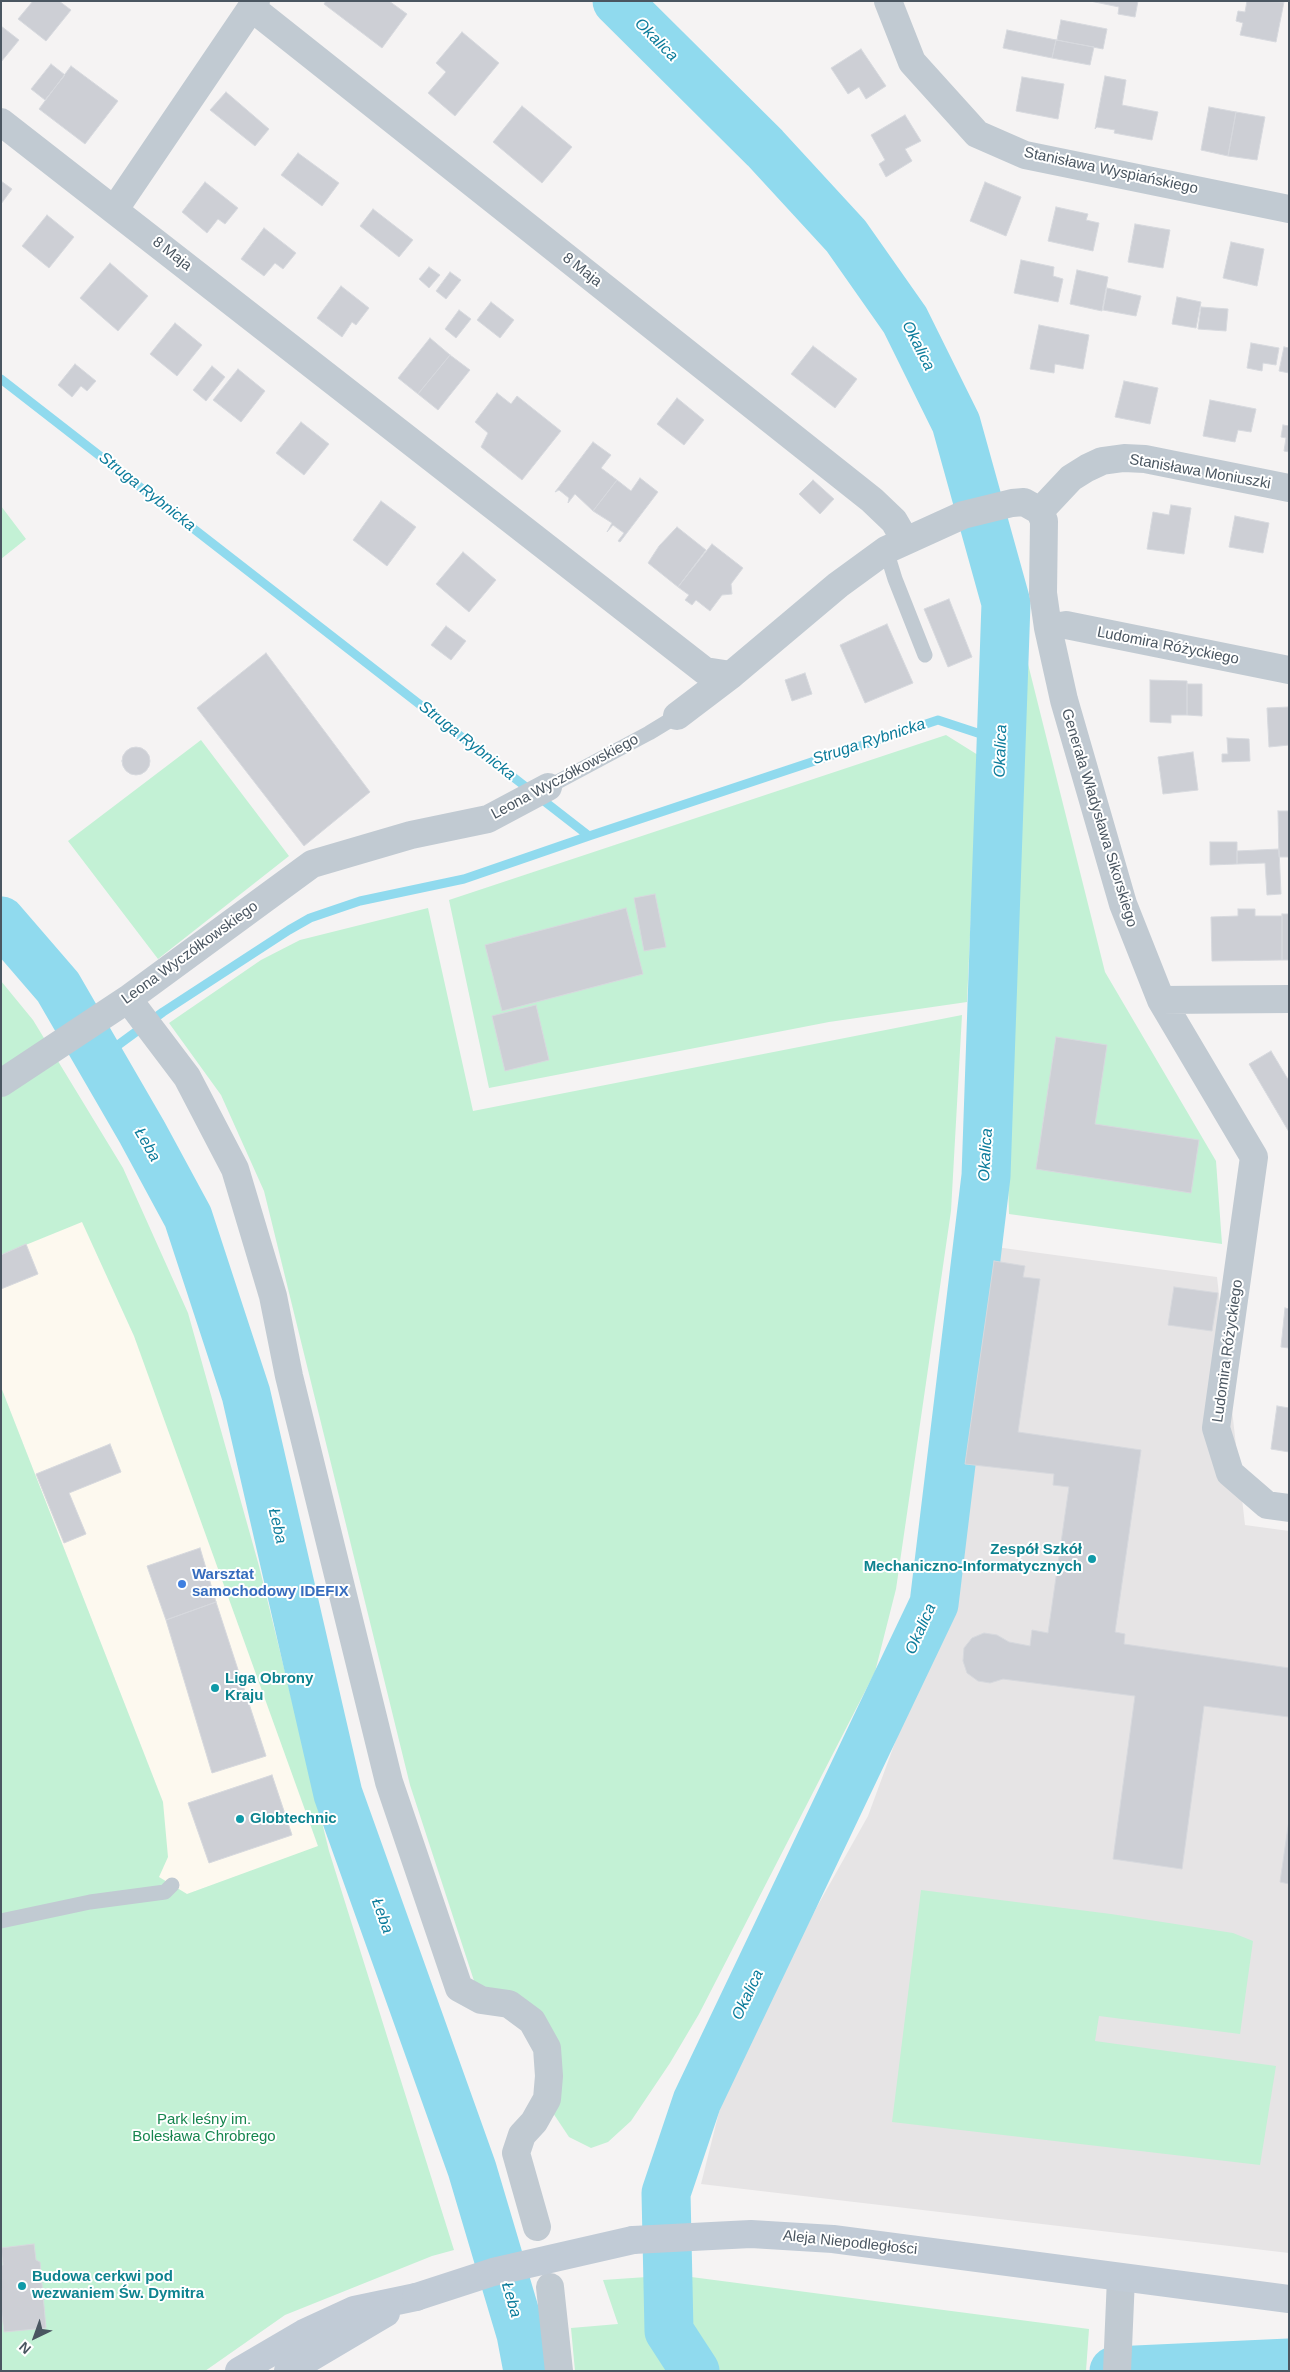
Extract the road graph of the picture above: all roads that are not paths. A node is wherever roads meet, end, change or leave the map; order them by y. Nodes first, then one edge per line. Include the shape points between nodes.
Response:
1 (888, 1) edge
2 (254, 4) edge
3 (1, 122) edge
4 (1289, 208) edge
5 (115, 209) junction
6 (1289, 488) edge
7 (1040, 511) junction
8 (896, 545) junction
9 (1048, 628) junction
10 (925, 655) dead end
11 (1289, 670) edge
12 (731, 675) junction
13 (677, 716) joint
14 (548, 787) joint
15 (1289, 999) edge
16 (1161, 1000) junction
17 (140, 1016) junction
18 (1, 1083) edge
19 (1254, 1157) joint
20 (1289, 1508) edge
21 (172, 1885) dead end
22 (1, 1920) edge
23 (537, 2227) dead end
24 (1121, 2278) junction
25 (550, 2287) dead end
26 (416, 2296) junction
27 (1289, 2299) edge
28 (239, 2371) edge
29 (288, 2371) edge
30 (559, 2371) edge
31 (1117, 2371) edge

1 - 4 street, Stanisława Wyspiańskiego via 912,62 977,134 1025,155
2 - 5 street, 8 Maja
2 - 8 street, 8 Maja via 872,500 894,522
3 - 5 street, 8 Maja
5 - 12 street, 8 Maja via 706,671
6 - 7 street, Stanisława Moniuszki via 1124,458 1102,461 1071,478
7 - 8 street, Leona Wyczółkowskiego via 1024,502 998,506 963,515
7 - 9 street, Generała Władysława Sikorskiego via 1044,520 1044,593
8 - 10 lane via 895,579
8 - 12 street, Leona Wyczółkowskiego via 838,585
9 - 11 street, Ludomira Różyckiego via 1066,625
9 - 16 street, Generała Władysława Sikorskiego via 1064,700 1123,904
12 - 13 street, Leona Wyczółkowskiego
13 - 14 lane, Leona Wyczółkowskiego
14 - 17 street, Leona Wyczółkowskiego via 488,819 410,835 312,864
15 - 16 street
16 - 19 street, Generała Władysława Sikorskiego
17 - 18 street, Leona Wyczółkowskiego via 42,1056
17 - 23 street via 187,1077 235,1169 273,1296 289,1376 388,1782 459,1988 481,2000 509,2004 532,2021 547,2048 549,2076 546,2099 534,2122 522,2135 516,2153
19 - 20 street, Ludomira Różyckiego via 1216,1428 1230,1473 1267,1505
21 - 22 lane via 165,1892 90,1902
24 - 26 main road, Aleja Niepodległości, bridge via 833,2238 750,2234 634,2240 493,2272
24 - 27 main road, Aleja Niepodległości
24 - 31 street
25 - 30 street
26 - 28 main road, Aleja Niepodległości via 354,2310 304,2333
26 - 29 main road, Aleja Niepodległości

